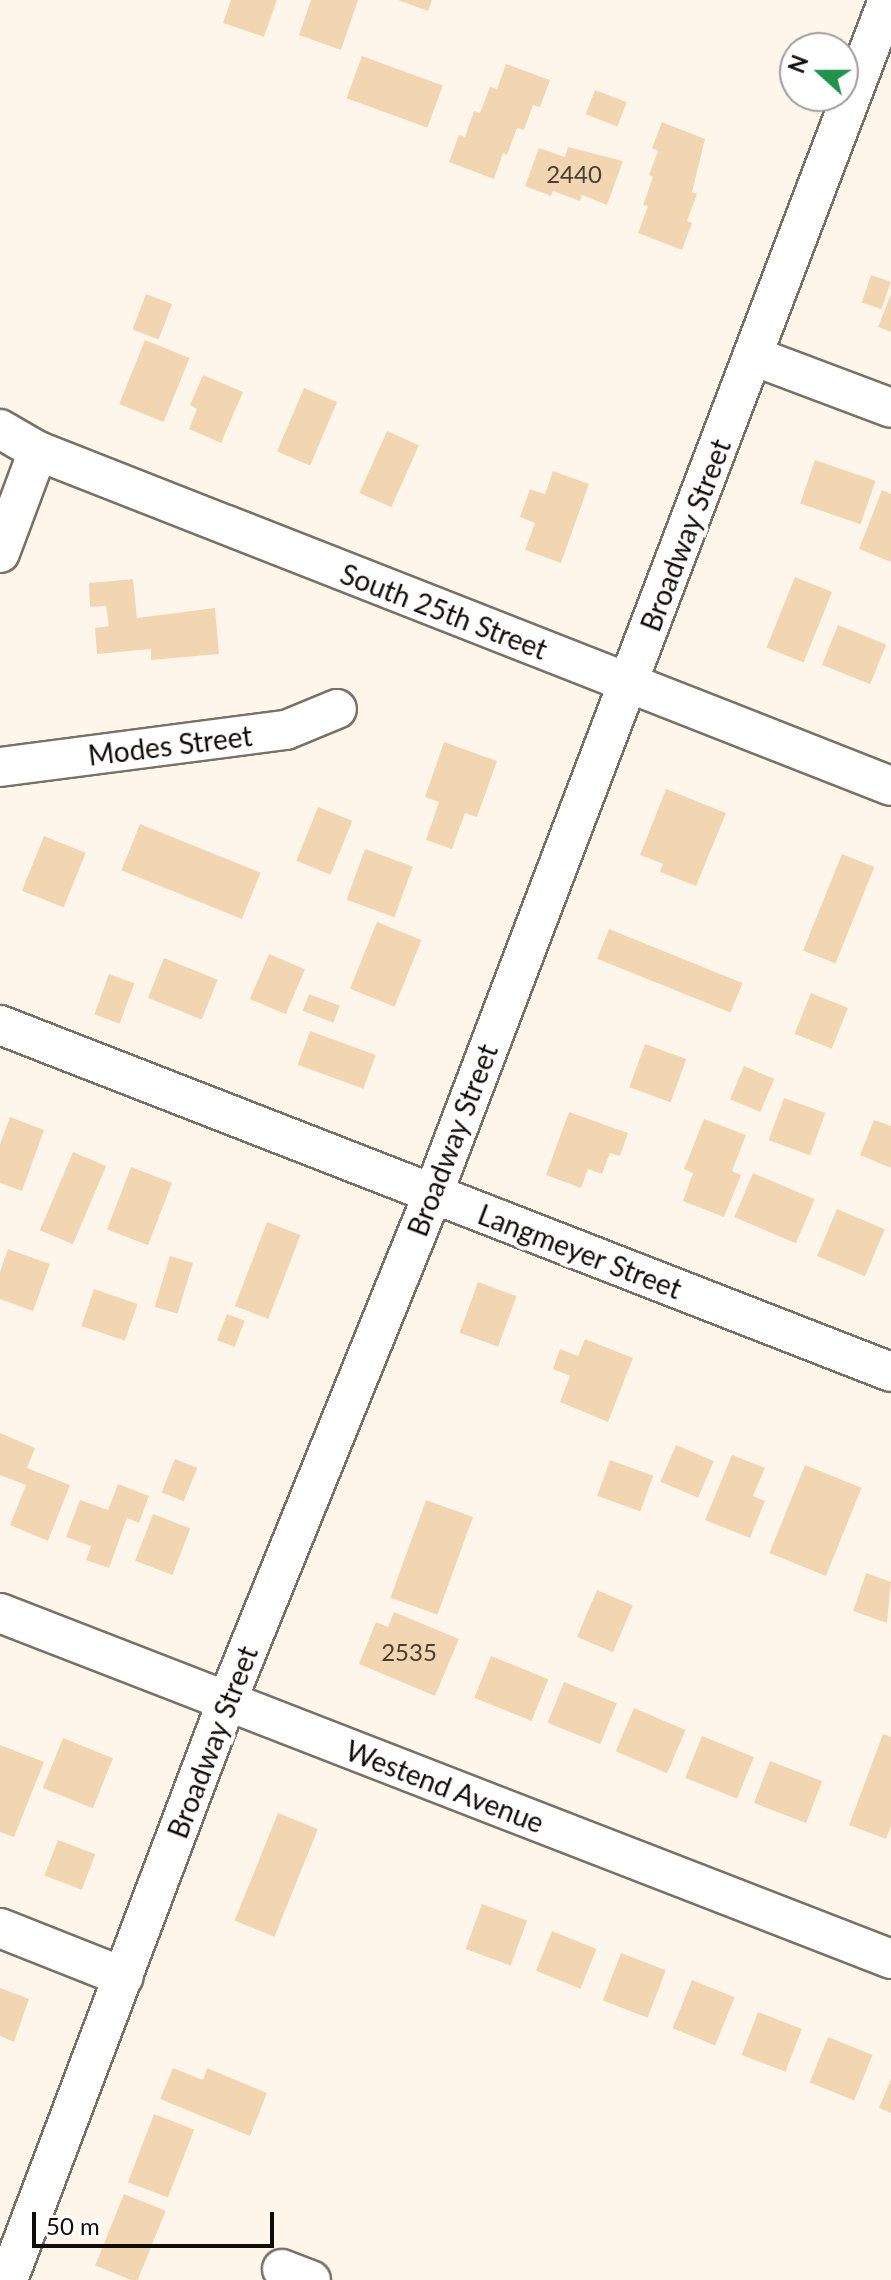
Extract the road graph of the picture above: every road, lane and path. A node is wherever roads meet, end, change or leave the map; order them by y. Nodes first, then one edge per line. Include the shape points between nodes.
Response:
1 (888, 0) edge
2 (753, 356) junction
3 (891, 408) edge
4 (0, 429) edge
5 (38, 451) junction
6 (0, 553) edge
7 (627, 683) junction
8 (337, 709) dead end
9 (0, 767) edge
10 (891, 786) edge
11 (0, 1025) edge
12 (433, 1194) junction
13 (891, 1372) edge
14 (0, 1613) edge
15 (227, 1701) junction
16 (0, 1928) edge
17 (891, 1959) edge
18 (124, 1977) junction
19 (9, 2277) dead end

1 - 2 street, Broadway Street
2 - 3 street
2 - 7 street, Broadway Street
4 - 5 street, South 25th Street
5 - 6 street
5 - 7 street, South 25th Street
7 - 10 street, South 25th Street
7 - 12 street, Broadway Street
8 - 9 street, Modes Street via 286,730
11 - 12 street, Langmeyer Street
12 - 13 street, Langmeyer Street
12 - 15 street, Broadway Street
14 - 15 street, Westend Avenue
15 - 17 street, Westend Avenue
15 - 18 street, Broadway Street
16 - 18 street
18 - 19 street, Broadway Street

